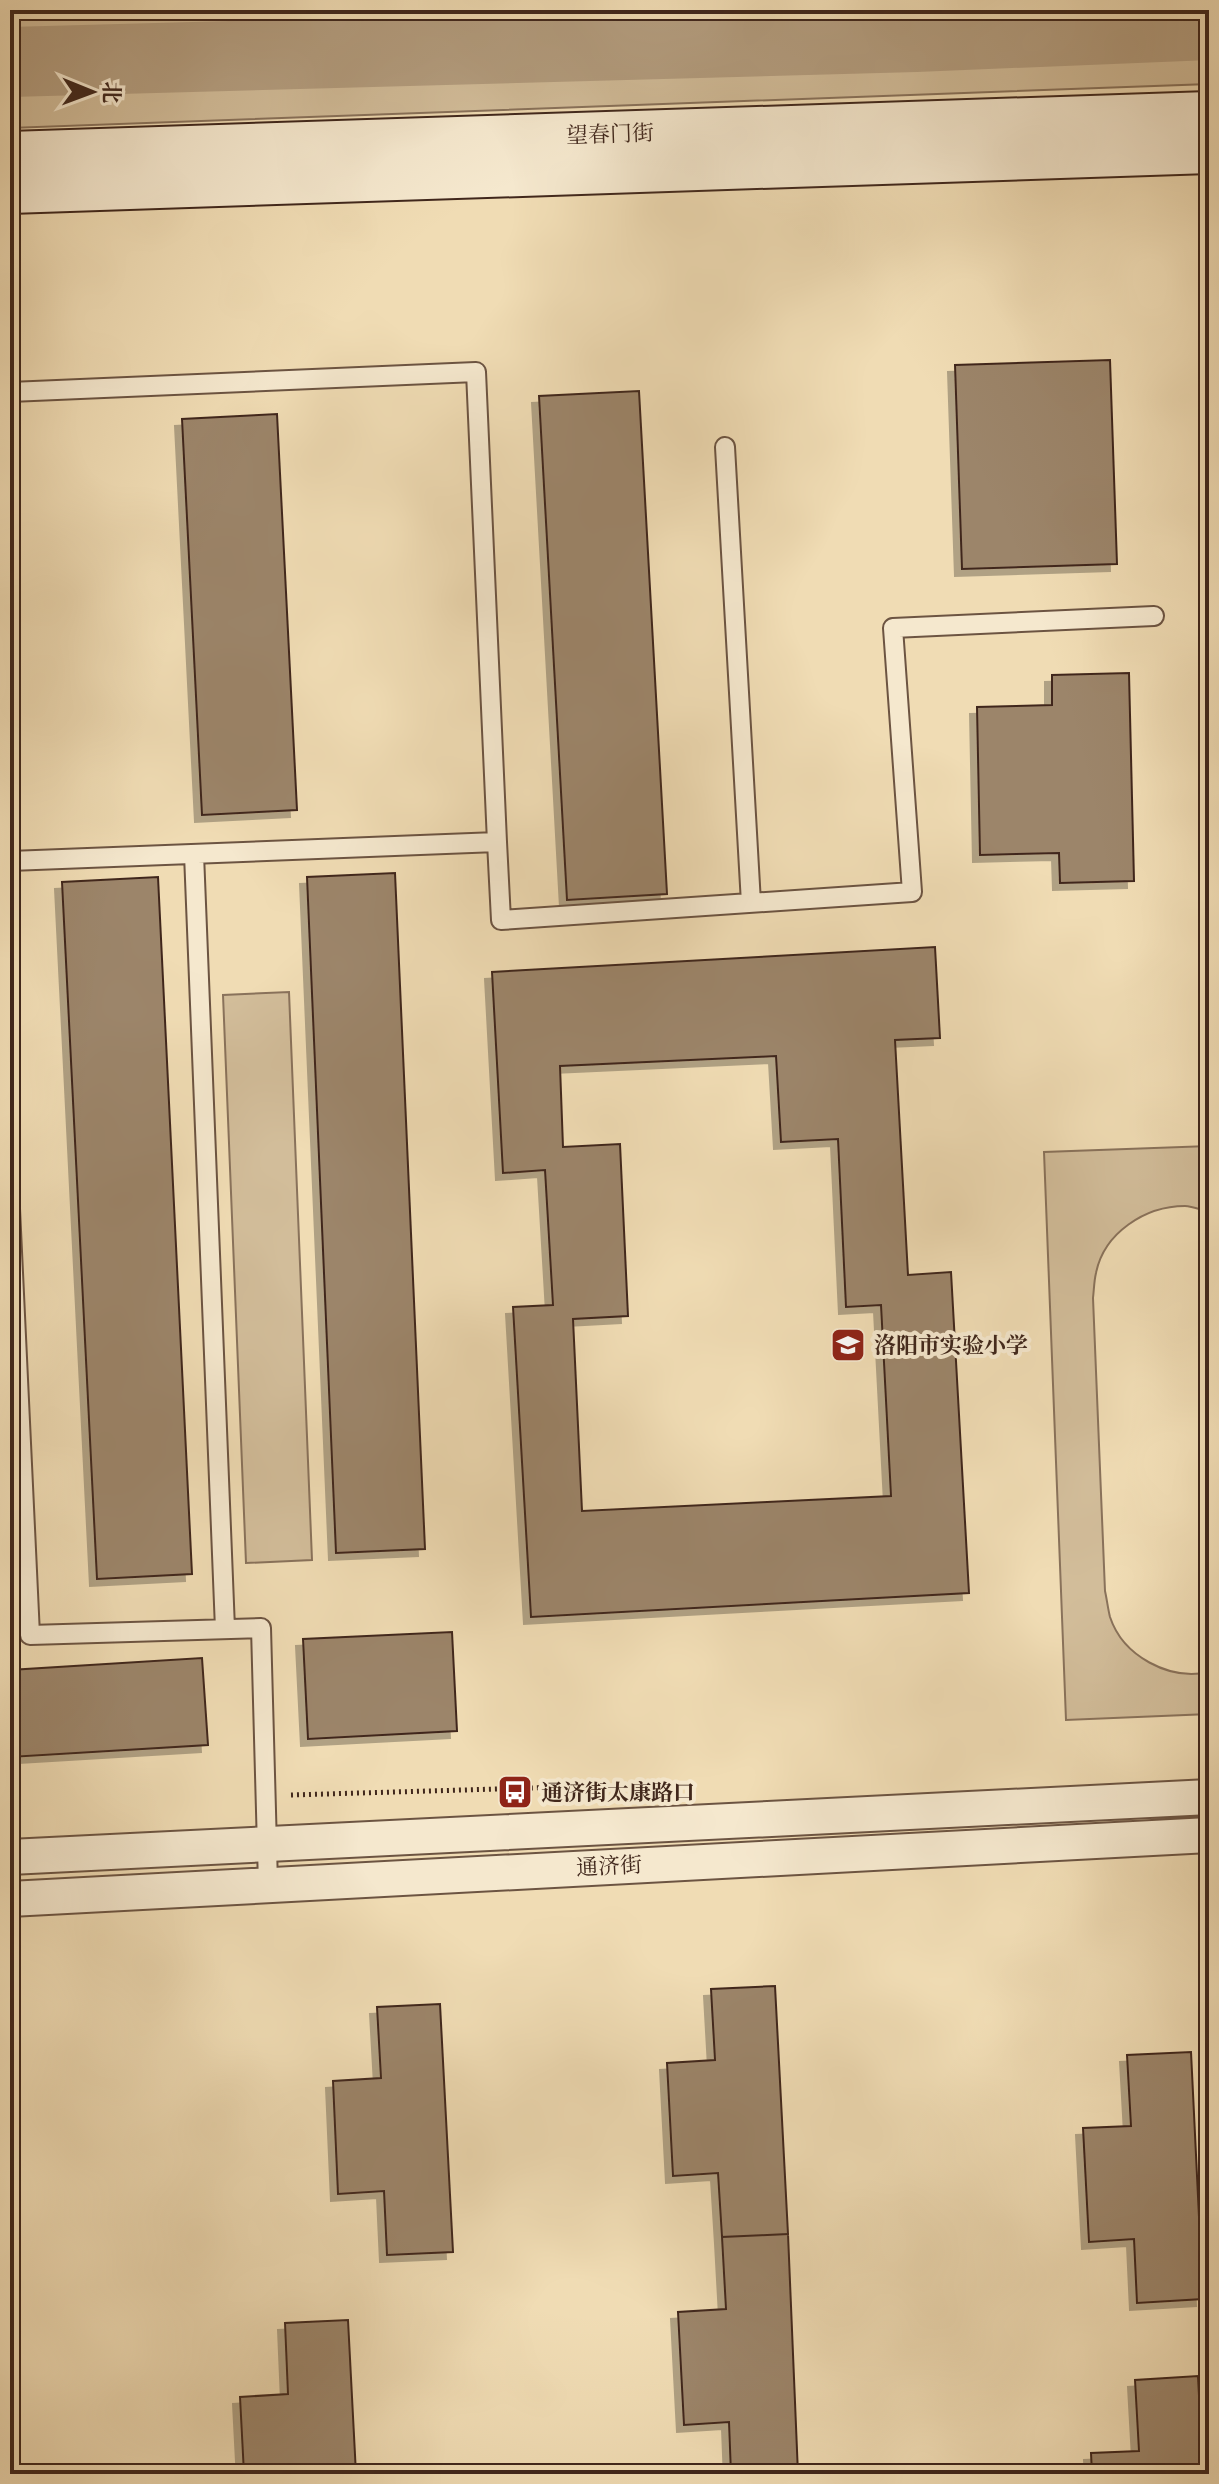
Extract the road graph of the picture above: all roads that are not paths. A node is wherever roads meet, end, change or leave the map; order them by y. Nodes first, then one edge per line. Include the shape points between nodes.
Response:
1 (1209, 114) edge
2 (1209, 151) edge
3 (10, 154) edge
4 (10, 191) edge
5 (10, 392) edge
6 (725, 447) dead end
7 (1154, 616) dead end
8 (497, 842) junction
9 (194, 854) junction
10 (10, 861) edge
11 (751, 903) junction
12 (10, 1209) edge
13 (225, 1629) junction
14 (1209, 1797) edge
15 (1209, 1835) edge
16 (267, 1845) junction
17 (10, 1857) edge
18 (268, 1884) junction
19 (10, 1899) edge

1 - 3 street, 望春门街
2 - 4 street, 望春门街
5 - 8 lane via 476,372
6 - 11 lane
7 - 11 lane via 893,628 912,892
8 - 9 lane
8 - 11 lane via 501,920
9 - 10 lane
9 - 13 lane
12 - 13 lane via 30,1635
13 - 16 lane via 261,1628
14 - 16 street, 通济街
15 - 18 street, 通济街
16 - 17 street, 通济街
16 - 18 lane
18 - 19 street, 通济街

